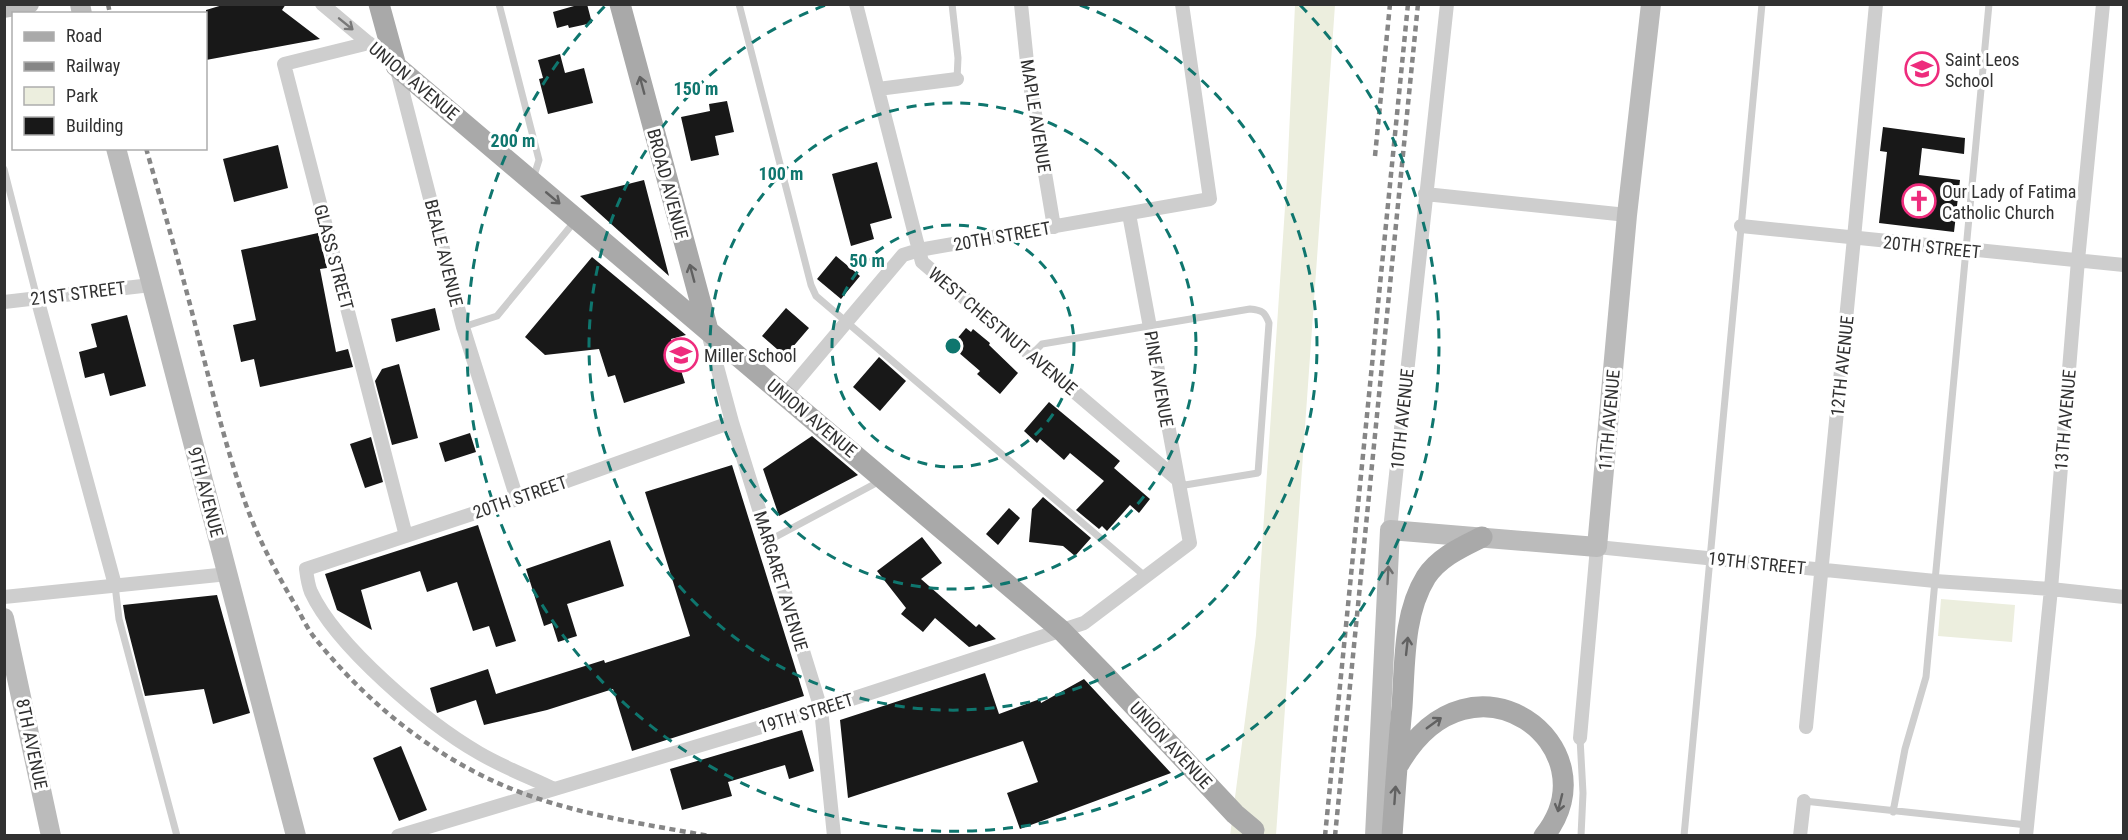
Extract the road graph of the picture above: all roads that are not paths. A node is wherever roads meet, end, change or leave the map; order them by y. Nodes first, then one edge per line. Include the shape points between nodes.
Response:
1 (29, 4) edge
2 (322, 4) edge
3 (379, 4) edge
4 (499, 4) edge
5 (620, 4) edge
6 (739, 4) edge
7 (856, 4) edge
8 (952, 4) edge
9 (1021, 4) edge
10 (1182, 4) edge
11 (1447, 4) edge
12 (1651, 4) edge
13 (1762, 4) edge
14 (1876, 4) edge
15 (1989, 4) edge
16 (2103, 4) edge
17 (4, 8) edge
18 (369, 43) junction
19 (396, 66) junction
20 (957, 79) joint
21 (878, 89) junction
22 (117, 150) edge
23 (4, 169) edge
24 (532, 181) junction
25 (1425, 194) junction
26 (1129, 214) junction
27 (1627, 215) junction
28 (577, 219) junction
29 (1741, 226) junction
30 (1054, 227) junction
31 (1854, 238) junction
32 (919, 249) junction
33 (1965, 250) junction
34 (2078, 260) junction
35 (2124, 265) edge
36 (151, 285) junction
37 (37, 298) junction
38 (4, 302) edge
39 (847, 322) junction
40 (1149, 326) junction
41 (463, 327) junction
42 (708, 330) junction
43 (1031, 355) junction
44 (785, 395) junction
45 (732, 422) junction
46 (884, 479) junction
47 (1178, 480) junction
48 (517, 499) junction
49 (1390, 530) junction
50 (406, 536) junction
51 (1482, 537) junction
52 (768, 541) junction
53 (1190, 543) joint
54 (1597, 546) junction
55 (1710, 558) junction
56 (1821, 570) junction
57 (228, 574) junction
58 (1146, 577) junction
59 (1935, 581) junction
60 (115, 585) junction
61 (2051, 589) junction
62 (4, 597) edge
63 (2124, 597) edge
64 (4, 618) edge
65 (1061, 630) junction
66 (821, 709) junction
67 (1806, 727) dead end
68 (1580, 738) joint
69 (1397, 768) junction
70 (554, 789) junction
71 (1804, 801) joint
72 (1893, 812) junction
73 (1254, 830) dead end
74 (1384, 830) edge
75 (2026, 830) edge
76 (51, 836) edge
77 (177, 836) edge
78 (296, 836) edge
79 (398, 836) edge
80 (834, 836) edge
81 (1544, 836) edge
82 (1581, 836) edge
83 (1684, 836) edge
84 (1800, 836) edge

1 - 17 street
2 -> 18 street, UNION AVENUE
3 - 19 main road, BEALE AVENUE
4 - 24 lane via 539,160
42 -> 5 main road, BROAD AVENUE
6 - 39 lane via 811,285 816,296
7 - 21 street, WEST CHESTNUT AVENUE
8 - 20 lane
9 - 30 street, MAPLE AVENUE via 1028,72
10 - 26 street, 20TH STREET via 1210,199
11 - 25 street, 10TH AVENUE
12 - 27 street, 11TH AVENUE
13 - 29 lane
14 - 31 street, 12TH AVENUE
15 - 33 lane
16 - 34 street, 13TH AVENUE
18 - 19 street, UNION AVENUE
18 - 50 street, GLASS STREET via 284,64
19 - 24 main road, UNION AVENUE
19 - 41 street, BEALE AVENUE
20 - 21 street
21 - 32 street, WEST CHESTNUT AVENUE
22 - 36 street, 9TH AVENUE
23 - 37 lane
24 -> 28 main road, UNION AVENUE
25 - 27 street
25 - 49 street, 10TH AVENUE
26 - 30 street, 20TH STREET
26 - 40 street, PINE AVENUE
27 - 54 street, 11TH AVENUE
28 - 41 lane via 497,316
28 - 42 main road, UNION AVENUE
29 - 31 street, 20TH STREET
29 - 55 lane
30 - 32 street, 20TH STREET
31 - 33 street, 20TH STREET
31 - 56 street, 12TH AVENUE
32 - 39 street, 20TH STREET via 903,255
32 - 43 street, WEST CHESTNUT AVENUE via 922,262
33 - 34 street, 20TH STREET
33 - 59 lane
34 - 35 street, 20TH STREET
34 - 61 street, 13TH AVENUE
36 - 37 street, 21ST STREET
36 - 57 street, 9TH AVENUE
37 - 38 street, 21ST STREET
37 - 60 street
39 - 44 street, 20TH STREET
39 - 58 lane
40 - 43 lane via 1042,344
40 - 47 street, PINE AVENUE
40 - 47 lane via 1250,309 1266,314 1269,324 1258,473 1185,485
41 - 48 street, BEALE AVENUE
42 - 44 main road, UNION AVENUE
42 - 45 street, MARGARET AVENUE
43 - 47 street, WEST CHESTNUT AVENUE
44 - 46 main road, UNION AVENUE
45 - 48 street, 20TH STREET
45 - 52 street, MARGARET AVENUE
46 - 52 lane
46 - 65 main road, UNION AVENUE
47 - 53 street, PINE AVENUE
48 - 50 street, 20TH STREET
49 - 51 street, 19TH STREET
74 -> 49 street, 10TH AVENUE
50 - 70 street, 20TH STREET via 306,569 309,590 357,656 423,714 478,753
51 - 54 street, 19TH STREET
69 -> 51 main road via 1406,648 1416,598 1436,565
52 - 66 street, MARGARET AVENUE
53 - 58 street, 19TH STREET
54 - 55 street, 19TH STREET
54 - 68 street, 11TH AVENUE
55 - 56 street, 19TH STREET
55 - 83 lane
56 - 59 street, 19TH STREET
56 - 67 street, 12TH AVENUE
57 - 60 street
57 - 78 street, 9TH AVENUE
58 - 65 street, 19TH STREET via 1084,623
59 - 61 street, 19TH STREET
59 - 72 lane via 1926,677 1905,749
60 - 62 street
60 - 77 lane via 119,619
61 - 63 street, 19TH STREET
61 - 75 street, 13TH AVENUE
64 - 76 street, 8TH AVENUE
65 - 66 street, 19TH STREET
65 - 73 main road, UNION AVENUE
66 - 70 street, 19TH STREET
66 - 80 street, MARGARET AVENUE
68 - 82 lane, 11TH AVENUE
74 -> 69 main road
69 -> 81 main road via 1414,740 1443,717 1479,707 1515,713 1543,734 1559,761 1563,790 1560,806
70 - 79 street, 19TH STREET
71 - 72 lane
71 - 84 street
72 - 75 lane

